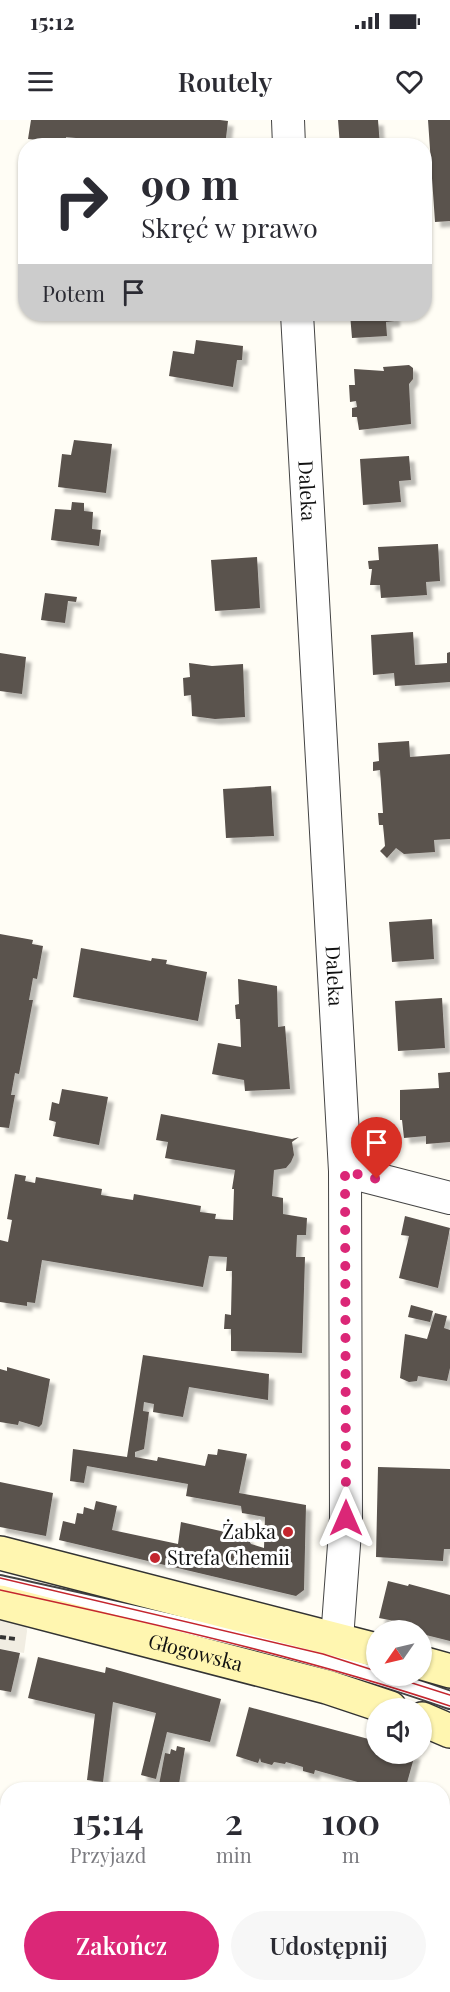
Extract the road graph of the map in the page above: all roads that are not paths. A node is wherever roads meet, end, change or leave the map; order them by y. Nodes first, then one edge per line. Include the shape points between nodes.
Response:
1 (288, 120) edge
2 (289, 138) edge
3 (297, 321) edge
4 (345, 1171) junction
5 (450, 1198) edge
6 (0, 1553) edge
7 (0, 1584) edge
8 (0, 1602) edge
9 (337, 1639) junction
10 (366, 1647) edge
11 (432, 1666) edge
12 (450, 1671) edge
13 (366, 1700) edge
14 (450, 1700) edge
15 (432, 1723) edge
16 (450, 1731) edge

1 - 2 street
3 - 4 street, Daleka
4 - 5 street
4 - 9 street, Daleka via 346,1518
6 - 9 street
7 - 14 lane via 322,1660
8 - 13 street, Głogowska
9 - 10 street
11 - 12 street
15 - 16 street

